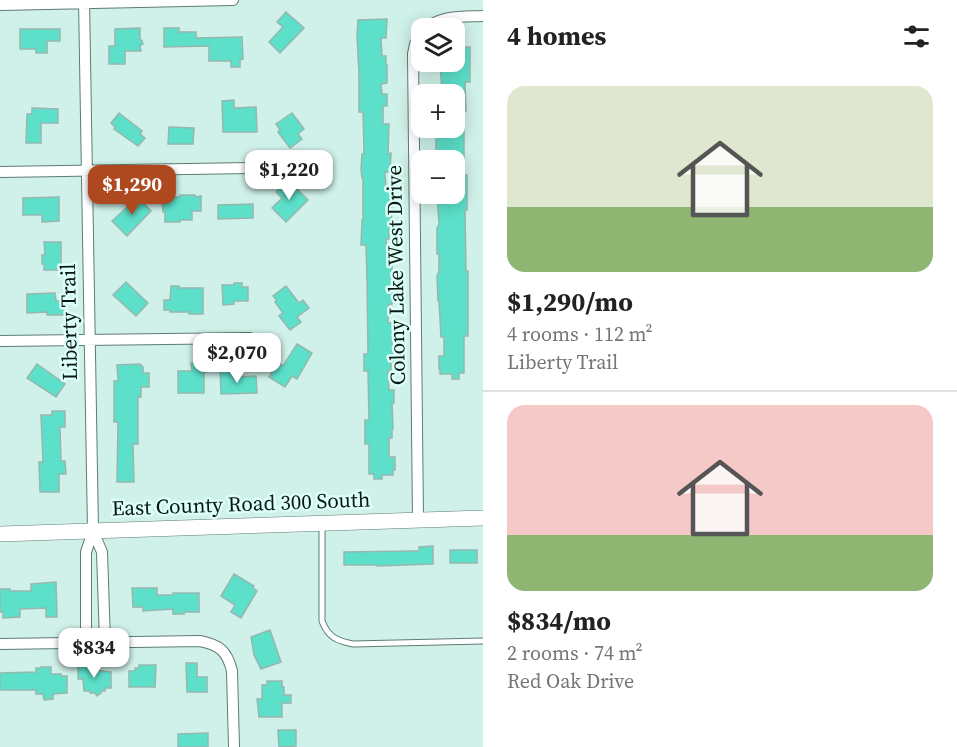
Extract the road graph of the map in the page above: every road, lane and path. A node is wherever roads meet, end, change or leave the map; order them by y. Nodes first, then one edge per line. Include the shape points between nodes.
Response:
1 (233, 0) edge
2 (85, 2) edge
3 (0, 5) edge
4 (482, 16) edge
5 (449, 18) edge
6 (413, 72) edge
7 (250, 168) dead end
8 (87, 171) junction
9 (0, 172) edge
10 (250, 338) dead end
11 (89, 340) junction
12 (0, 341) edge
13 (483, 518) edge
14 (418, 519) junction
15 (322, 523) junction
16 (93, 531) junction
17 (0, 534) edge
18 (483, 641) edge
19 (86, 642) junction
20 (105, 642) junction
21 (0, 644) edge
22 (234, 747) edge

1 - 2 street
2 - 3 street
2 - 8 street, Liberty Trail
4 - 5 street
6 - 14 street, Colony Lake West Drive
7 - 8 street
8 - 9 street
8 - 11 street, Liberty Trail
10 - 11 street
11 - 12 street
11 - 16 street, Liberty Trail
13 - 14 street, East County Road 300 South
14 - 15 street, East County Road 300 South
15 - 16 street, East County Road 300 South
15 - 18 lane via 322,621 331,637 353,644
16 - 17 street, East County Road 300 South
16 - 19 street via 86,552
16 - 20 street, Liberty Trail via 102,552
19 - 20 street
19 - 21 street
20 - 22 street via 200,641 222,650 232,671

